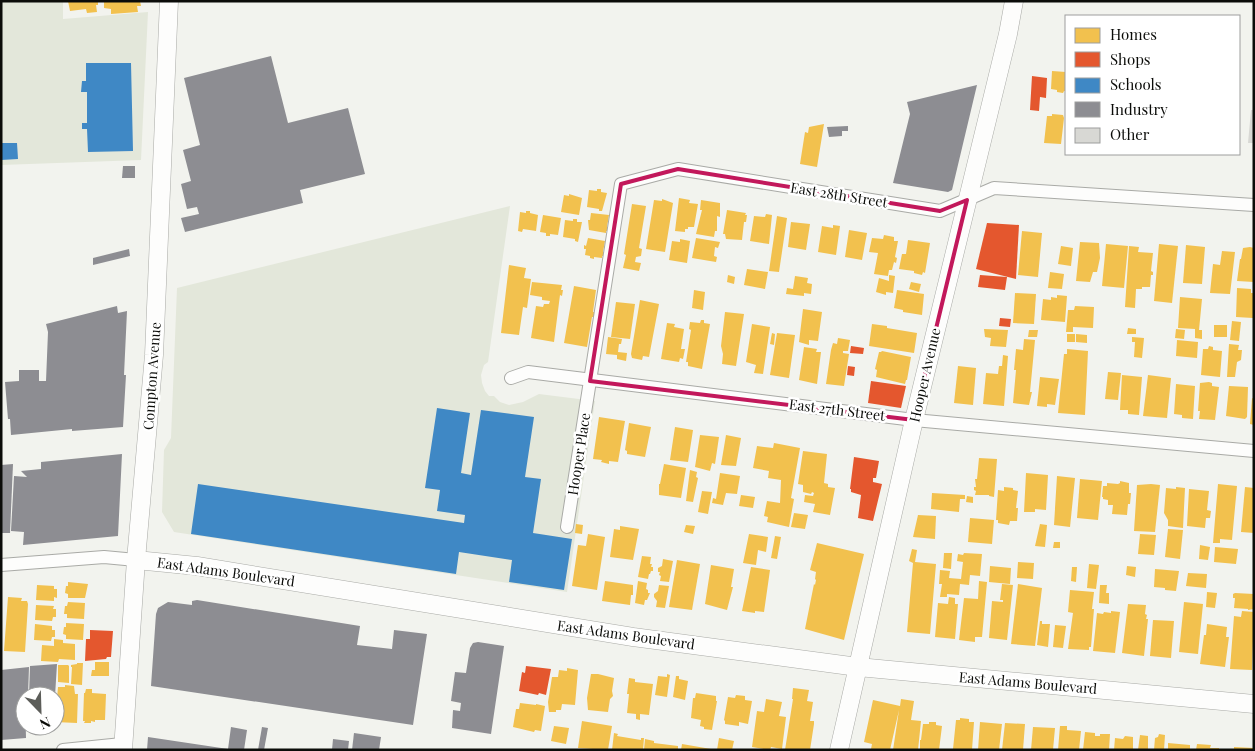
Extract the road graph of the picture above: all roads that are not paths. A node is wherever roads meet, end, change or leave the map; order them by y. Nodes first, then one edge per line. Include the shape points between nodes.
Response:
1 (169, 1) edge
2 (1014, 1) edge
3 (967, 200) junction
4 (1254, 205) edge
5 (511, 378) dead end
6 (590, 380) junction
7 (914, 420) junction
8 (1254, 452) edge
9 (567, 527) dead end
10 (136, 560) junction
11 (1, 565) edge
12 (858, 667) junction
13 (1254, 704) edge
14 (122, 747) edge
15 (63, 750) edge
16 (839, 750) edge

1 - 10 street, Compton Avenue via 154,355
2 - 3 street, Hooper Avenue
3 - 4 street, East 28th Street via 994,188
3 - 6 street, East 28th Street via 940,211 678,169 620,184
3 - 7 street, Hooper Avenue
5 - 6 street, East 27th Street via 528,372
6 - 7 street, East 27th Street
6 - 9 street, Hooper Place
7 - 8 street, East 27th Street
7 - 12 street, Hooper Avenue
10 - 11 street, East Adams Boulevard via 104,557
10 - 12 street, East Adams Boulevard via 197,566 633,637
10 - 14 street, Compton Avenue
12 - 13 street, East Adams Boulevard
12 - 16 street, Hooper Avenue
14 - 15 street

